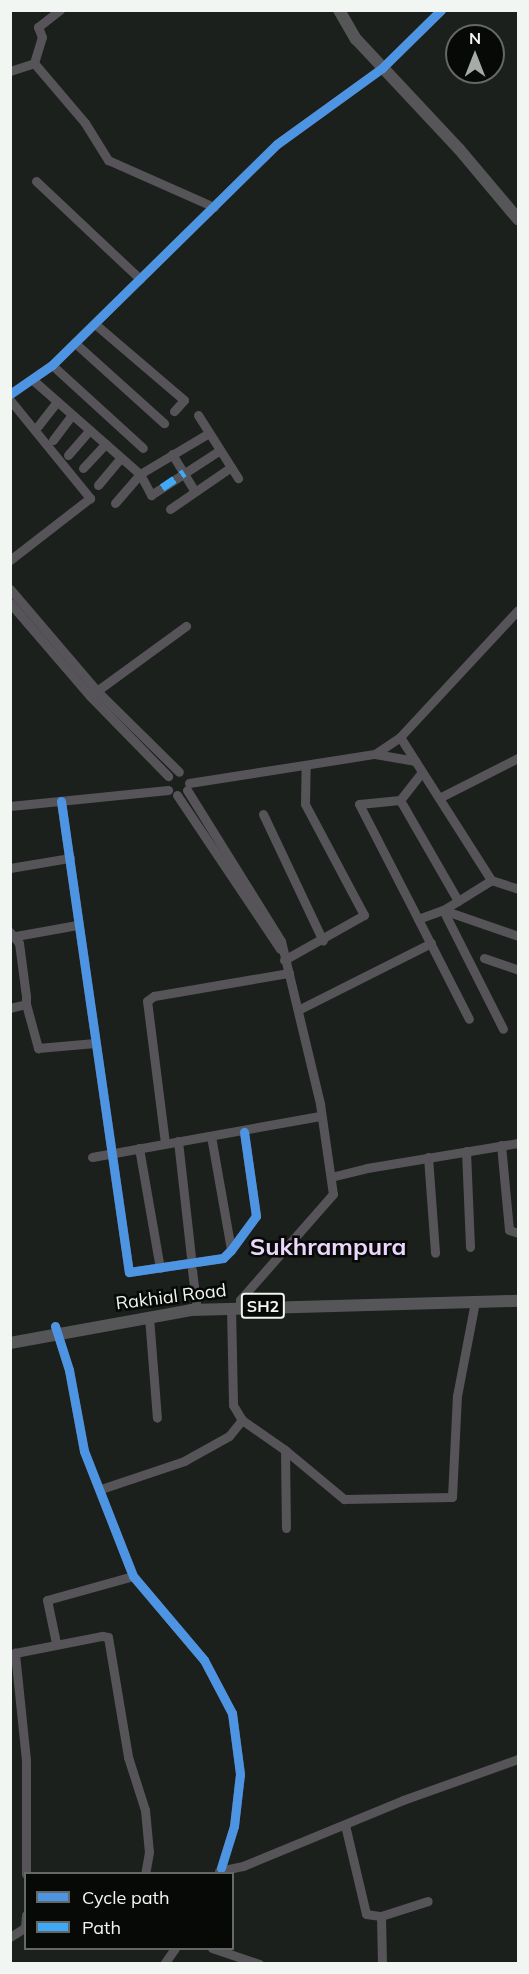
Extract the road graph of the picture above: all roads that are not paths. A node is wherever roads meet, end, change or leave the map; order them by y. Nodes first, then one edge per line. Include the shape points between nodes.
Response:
1 (60, 10) edge
2 (339, 10) edge
3 (343, 10) edge
4 (441, 10) edge
5 (34, 63) junction
6 (383, 67) junction
7 (10, 71) edge
8 (36, 180) dead end
9 (214, 207) junction
10 (519, 208) edge
11 (519, 219) edge
12 (140, 279) junction
13 (95, 324) junction
14 (75, 343) junction
15 (52, 365) junction
16 (34, 381) junction
17 (10, 394) edge
18 (10, 400) edge
19 (57, 402) junction
20 (174, 411) dead end
21 (72, 415) junction
22 (198, 415) dead end
23 (164, 423) dead end
24 (38, 426) dead end
25 (90, 430) junction
26 (209, 433) junction
27 (53, 440) dead end
28 (105, 444) junction
29 (143, 448) dead end
30 (220, 450) junction
31 (172, 454) junction
32 (68, 455) dead end
33 (121, 458) junction
34 (231, 467) junction
35 (83, 468) dead end
36 (184, 473) junction
37 (140, 474) junction
38 (238, 478) dead end
39 (98, 485) dead end
40 (194, 490) junction
41 (115, 503) dead end
42 (170, 509) dead end
43 (10, 560) edge
44 (10, 589) edge
45 (10, 603) edge
46 (519, 610) edge
47 (186, 626) dead end
48 (93, 693) junction
49 (400, 737) junction
50 (375, 754) junction
51 (519, 758) edge
52 (415, 761) junction
53 (306, 765) junction
54 (179, 772) junction
55 (422, 772) junction
56 (168, 776) junction
57 (188, 787) junction
58 (168, 790) junction
59 (177, 795) junction
60 (439, 798) junction
61 (400, 800) junction
62 (61, 801) junction
63 (10, 806) edge
64 (263, 814) dead end
65 (69, 858) junction
66 (10, 868) edge
67 (491, 880) junction
68 (519, 889) edge
69 (458, 901) junction
70 (443, 910) junction
71 (418, 919) junction
72 (77, 925) junction
73 (13, 934) edge
74 (519, 936) edge
75 (323, 941) junction
76 (431, 943) junction
77 (280, 949) junction
78 (484, 958) dead end
79 (284, 960) junction
80 (519, 970) edge
81 (289, 973) junction
82 (26, 1004) junction
83 (10, 1008) edge
84 (298, 1010) junction
85 (469, 1019) dead end
86 (503, 1029) dead end
87 (95, 1042) junction
88 (321, 1116) junction
89 (244, 1132) junction
90 (211, 1136) junction
91 (178, 1141) junction
92 (165, 1143) junction
93 (519, 1143) edge
94 (501, 1145) junction
95 (139, 1148) junction
96 (466, 1151) junction
97 (111, 1153) junction
98 (92, 1157) dead end
99 (428, 1157) junction
100 (331, 1178) junction
101 (519, 1233) edge
102 (471, 1246) dead end
103 (231, 1250) junction
104 (435, 1253) dead end
105 (191, 1256) dead end
106 (160, 1268) junction
107 (192, 1270) dead end
108 (519, 1295) edge
109 (519, 1301) edge
110 (475, 1302) junction
111 (196, 1303) junction
112 (237, 1304) junction
113 (149, 1317) junction
114 (56, 1329) junction
115 (10, 1337) edge
116 (10, 1343) edge
117 (157, 1418) dead end
118 (242, 1420) junction
119 (285, 1450) junction
120 (101, 1489) junction
121 (286, 1528) dead end
122 (133, 1576) junction
123 (56, 1643) junction
124 (13, 1653) edge
125 (519, 1759) edge
126 (345, 1825) junction
127 (220, 1871) edge
128 (26, 1872) edge
129 (145, 1872) edge
130 (428, 1901) dead end
131 (381, 1916) junction
132 (24, 1928) edge
133 (10, 1937) edge
134 (174, 1950) edge
135 (218, 1950) edge
136 (164, 1964) edge
137 (259, 1964) edge
138 (382, 1964) edge

1 - 5 street via 38,27 42,37
2 - 6 main road via 356,39
3 - 6 main road
4 - 6 street
5 - 7 street
5 - 9 street via 85,123 108,160
6 - 9 street via 277,144
6 - 10 main road via 414,88
6 - 11 main road
8 - 12 street
9 - 12 street
12 - 13 street
13 - 14 street
13 - 20 street via 184,400
14 - 15 street
14 - 23 street
15 - 16 street
15 - 29 street
16 - 17 street
16 - 19 street
18 - 43 street via 90,498
19 - 21 street
19 - 24 street
21 - 25 street
21 - 27 street
22 - 26 street
25 - 28 street
25 - 32 street
26 - 30 street
26 - 31 street
28 - 33 street
28 - 35 street
30 - 34 street
30 - 36 street
31 - 36 street
31 - 37 street
33 - 37 street
33 - 39 street
34 - 38 street
34 - 40 street
36 - 37 street via 151,495
36 - 40 street
37 - 41 street
40 - 42 street
44 - 48 street
45 - 48 street
46 - 49 street
47 - 48 street
48 - 54 street
48 - 56 street
49 - 50 street
49 - 52 street
50 - 52 street
50 - 53 street
51 - 60 street
52 - 55 street
53 - 57 street
53 - 75 street via 305,804 364,915
54 - 56 street
54 - 57 street
55 - 60 street
55 - 61 street
56 - 58 street
57 - 59 street
57 - 77 street via 281,941
58 - 59 street
58 - 62 street
59 - 77 street
60 - 67 street
61 - 69 street
61 - 71 street via 359,804
62 - 63 street
62 - 65 street
64 - 75 street
65 - 66 street
65 - 72 street
67 - 68 street
67 - 69 street
69 - 70 street
70 - 71 street
70 - 74 street
70 - 86 street
71 - 76 street
72 - 73 street
72 - 87 street
73 - 82 street
75 - 79 street
76 - 84 street
76 - 85 street
77 - 79 street
78 - 80 street
79 - 81 street
81 - 84 street
81 - 92 street via 154,996 147,1001
82 - 83 street
82 - 87 street via 38,1048
84 - 88 street
87 - 97 street
88 - 89 street
88 - 100 street
89 - 90 street
89 - 103 street via 256,1216
90 - 91 street
90 - 103 street
91 - 92 street
91 - 105 street
92 - 95 street
93 - 94 street
94 - 96 street
94 - 101 street via 509,1230
95 - 97 street
95 - 106 street
96 - 99 street
96 - 102 street
97 - 98 street
97 - 106 street via 129,1272
99 - 100 street
99 - 104 street
100 - 112 street via 333,1194
103 - 106 street via 223,1258
107 - 111 street
108 - 112 main road, Rakhial Road / SH2
109 - 110 main road, Rakhial Road / SH2
110 - 112 main road, Rakhial Road / SH2
110 - 119 street via 457,1396 452,1497 344,1499
111 - 112 main road, Rakhial Road / SH2
111 - 114 main road, Rakhial Road / SH2
112 - 113 main road, Rakhial Road / SH2
112 - 118 street via 233,1405
113 - 114 main road, Rakhial Road / SH2
113 - 117 street
114 - 115 main road, Rakhial Road / SH2
114 - 116 main road, Rakhial Road / SH2
114 - 120 street via 69,1370 84,1451
118 - 119 street
118 - 120 street via 229,1436 184,1461
119 - 121 street
120 - 122 street
122 - 123 street via 47,1600
122 - 127 street via 204,1660 232,1713 240,1774 234,1826
123 - 124 street
123 - 129 street via 108,1637 128,1757 146,1818 149,1852
124 - 128 street via 26,1760
125 - 126 street
126 - 127 street via 243,1866
126 - 131 street via 366,1914
130 - 131 street
131 - 138 street
132 - 133 street
134 - 136 street
135 - 137 street

